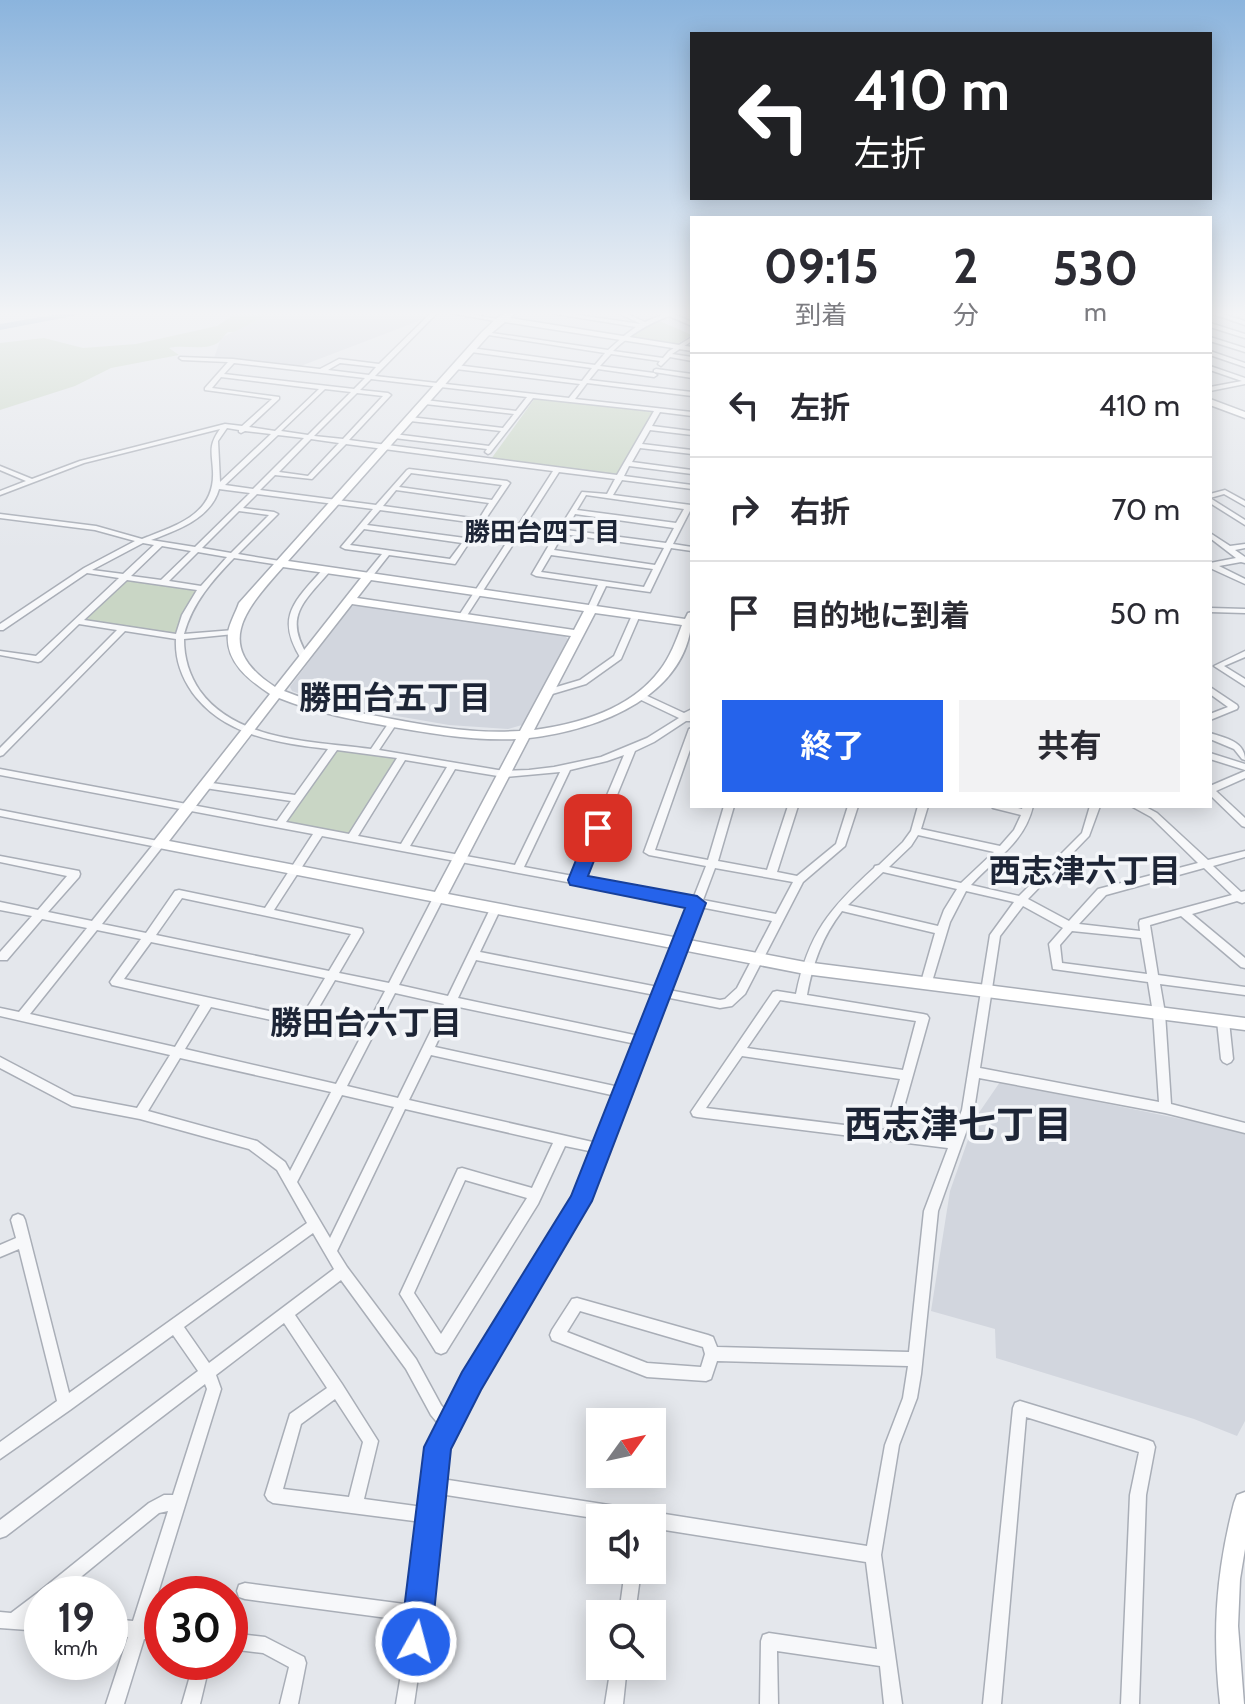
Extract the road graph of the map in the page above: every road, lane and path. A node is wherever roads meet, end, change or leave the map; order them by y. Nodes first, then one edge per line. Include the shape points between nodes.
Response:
1 (356, 391) edge
2 (227, 392) edge
3 (284, 392) edge
4 (319, 392) edge
5 (360, 392) edge
6 (434, 392) edge
7 (500, 392) edge
8 (578, 392) edge
9 (644, 392) edge
10 (532, 395) junction
11 (277, 398) junction
12 (571, 400) junction
13 (425, 402) junction
14 (1212, 403) edge
15 (635, 407) junction
16 (658, 410) junction
17 (517, 413) junction
18 (690, 414) edge
19 (1245, 415) edge
20 (410, 419) junction
21 (224, 428) junction
22 (649, 428) junction
23 (505, 430) junction
24 (241, 431) junction
25 (690, 433) edge
26 (274, 435) junction
27 (394, 436) junction
28 (308, 439) junction
29 (343, 443) junction
30 (638, 446) junction
31 (383, 448) junction
32 (491, 448) junction
33 (690, 452) edge
34 (460, 458) junction
35 (482, 460) junction
36 (628, 464) junction
37 (0, 468) edge
38 (557, 470) junction
39 (690, 472) edge
40 (274, 473) junction
41 (446, 475) junction
42 (620, 478) junction
43 (32, 481) junction
44 (217, 486) junction
45 (690, 487) edge
46 (394, 488) junction
47 (255, 491) junction
48 (0, 493) edge
49 (609, 496) junction
50 (1212, 497) edge
51 (1212, 499) edge
52 (336, 501) junction
53 (494, 502) junction
54 (1245, 504) edge
55 (379, 507) junction
56 (237, 509) junction
57 (573, 512) junction
58 (0, 516) edge
59 (481, 521) junction
60 (1245, 523) edge
61 (521, 526) junction
62 (679, 526) junction
63 (362, 527) junction
64 (561, 532) junction
65 (142, 541) junction
66 (467, 541) junction
67 (1214, 543) edge
68 (160, 544) junction
69 (669, 546) junction
70 (1245, 546) edge
71 (690, 549) edge
72 (1228, 549) junction
73 (196, 550) junction
74 (549, 552) junction
75 (387, 553) junction
76 (235, 556) junction
77 (1244, 560) edge
78 (280, 563) junction
79 (1212, 565) edge
80 (1212, 566) edge
81 (659, 568) junction
82 (327, 570) junction
83 (86, 571) junction
84 (368, 576) junction
85 (125, 577) junction
86 (1245, 582) edge
87 (163, 583) junction
88 (603, 584) junction
89 (204, 589) junction
90 (477, 592) junction
91 (350, 600) junction
92 (591, 609) junction
93 (1212, 610) edge
94 (1245, 611) edge
95 (636, 615) junction
96 (462, 617) junction
97 (690, 620) edge
98 (79, 622) junction
99 (690, 622) edge
100 (0, 628) edge
101 (124, 628) junction
102 (234, 632) junction
103 (577, 634) junction
104 (180, 637) junction
105 (0, 653) edge
106 (1245, 654) edge
107 (305, 658) junction
108 (1245, 683) edge
109 (1212, 691) edge
110 (546, 693) junction
111 (276, 694) junction
112 (640, 696) junction
113 (1212, 716) edge
114 (690, 717) edge
115 (393, 723) junction
116 (248, 730) junction
117 (524, 735) junction
118 (690, 737) edge
119 (1212, 737) edge
120 (1241, 744) edge
121 (335, 746) junction
122 (631, 749) junction
123 (373, 752) junction
124 (0, 753) edge
125 (402, 757) junction
126 (1212, 757) edge
127 (1245, 757) edge
128 (452, 766) junction
129 (567, 767) junction
130 (1245, 767) edge
131 (0, 772) edge
132 (504, 774) junction
133 (1245, 774) edge
134 (205, 785) junction
135 (1212, 789) edge
136 (1212, 792) edge
137 (298, 799) junction
138 (188, 807) junction
139 (728, 808) edge
140 (792, 808) edge
141 (852, 808) edge
142 (922, 808) edge
143 (1094, 808) edge
144 (1140, 808) edge
145 (1027, 809) edge
146 (0, 813) edge
147 (1244, 820) edge
148 (280, 824) junction
149 (916, 831) junction
150 (319, 832) junction
151 (352, 838) junction
152 (159, 844) junction
153 (404, 848) junction
154 (1002, 850) junction
155 (1245, 854) edge
156 (459, 858) junction
157 (0, 859) edge
158 (712, 863) junction
159 (1205, 865) junction
160 (879, 868) junction
161 (518, 869) junction
162 (295, 872) junction
163 (771, 874) junction
164 (577, 880) junction
165 (799, 880) junction
166 (964, 887) junction
167 (1243, 898) edge
168 (438, 899) junction
169 (1021, 900) junction
170 (697, 903) junction
171 (0, 906) edge
172 (839, 907) junction
173 (495, 910) junction
174 (268, 912) junction
175 (1184, 913) junction
176 (41, 915) junction
177 (777, 918) junction
178 (95, 925) junction
179 (1070, 927) junction
180 (939, 930) junction
181 (1145, 935) junction
182 (148, 937) junction
183 (678, 945) junction
184 (473, 955) junction
185 (0, 956) edge
186 (754, 960) junction
187 (1245, 964) edge
188 (805, 968) junction
189 (332, 976) junction
190 (1153, 979) junction
191 (927, 982) junction
192 (392, 988) junction
193 (985, 990) junction
194 (1245, 991) edge
195 (661, 992) junction
196 (801, 999) junction
197 (451, 1001) junction
198 (208, 1002) junction
199 (0, 1012) edge
200 (1159, 1013) junction
201 (22, 1017) junction
202 (1223, 1021) junction
203 (1245, 1024) edge
204 (643, 1041) junction
205 (428, 1050) junction
206 (738, 1051) junction
207 (178, 1053) junction
208 (1227, 1059) dead end
209 (0, 1062) edge
210 (975, 1072) junction
211 (907, 1075) junction
212 (338, 1089) junction
213 (623, 1093) junction
214 (402, 1104) junction
215 (1165, 1108) junction
216 (140, 1114) junction
217 (1245, 1128) edge
218 (890, 1136) junction
219 (561, 1140) junction
220 (956, 1144) junction
221 (602, 1149) junction
222 (292, 1180) junction
223 (535, 1195) junction
224 (18, 1220) dead end
225 (314, 1225) junction
226 (23, 1241) junction
227 (0, 1251) edge
228 (330, 1252) junction
229 (342, 1271) junction
230 (286, 1314) junction
231 (175, 1326) junction
232 (712, 1354) junction
233 (915, 1359) junction
234 (208, 1373) junction
235 (337, 1389) junction
236 (65, 1405) junction
237 (448, 1424) junction
238 (0, 1451) edge
239 (433, 1485) junction
240 (177, 1503) junction
241 (1245, 1503) edge
242 (355, 1506) junction
243 (586, 1509) edge
244 (428, 1515) junction
245 (666, 1522) edge
246 (0, 1530) edge
247 (873, 1555) junction
248 (69, 1576) edge
249 (248, 1591) edge
250 (24, 1610) edge
251 (419, 1614) junction
252 (6, 1621) edge
253 (128, 1628) edge
254 (137, 1628) junction
255 (144, 1629) edge
256 (248, 1643) edge
257 (887, 1659) junction
258 (197, 1680) edge
259 (617, 1680) edge
260 (115, 1704) edge
261 (191, 1704) edge
262 (289, 1704) edge
263 (405, 1704) edge
264 (614, 1704) edge
265 (769, 1704) edge
266 (893, 1704) edge
267 (992, 1704) edge
268 (1130, 1704) edge
269 (1232, 1704) edge

1 - 28 street
2 - 11 street
3 - 11 street
4 - 26 street
5 - 29 street via 388,395
6 - 13 street
7 - 10 street
8 - 12 street
9 - 15 street
10 - 12 street
10 - 17 street
11 - 24 street
12 - 15 street
13 - 17 street
13 - 20 street
14 - 19 street
15 - 16 street
16 - 18 street
16 - 22 street
17 - 23 street
20 - 23 street
20 - 27 street
21 - 24 street
21 - 43 street via 96,458
21 - 44 street via 214,445
22 - 25 street
22 - 30 street
23 - 32 street
24 - 26 street
26 - 28 street
26 - 44 street
27 - 31 street
27 - 32 street
28 - 29 street
28 - 40 street
29 - 31 street
29 - 40 street via 310,478
30 - 33 street
30 - 36 street
31 - 34 street
31 - 52 street
32 - 35 street
34 - 35 street
34 - 41 street
35 - 38 street
36 - 39 street
36 - 42 street
37 - 43 street
38 - 42 street
38 - 61 street
40 - 47 street
41 - 46 street via 409,471
41 - 53 street via 507,483
42 - 45 street
42 - 49 street
43 - 48 street
44 - 47 street
44 - 65 street via 205,508
46 - 53 street
46 - 55 street
47 - 52 street
47 - 56 street
49 - 57 street via 584,493
49 - 62 street via 688,507
50 - 54 street via 1225,492
51 - 60 street
52 - 55 street
52 - 78 street
53 - 59 street
55 - 59 street
55 - 63 street
56 - 73 street
56 - 76 street via 274,514
57 - 62 street
57 - 64 street
58 - 65 street via 96,528
59 - 61 street
59 - 66 street
61 - 64 street
61 - 90 street
62 - 69 street
63 - 66 street
63 - 75 street via 345,547
64 - 69 street
64 - 74 street
65 - 68 street
65 - 83 street
66 - 75 street via 452,562
67 - 72 street
68 - 73 street
68 - 85 street
69 - 71 street
69 - 81 street
70 - 72 street
72 - 77 street
73 - 76 street
73 - 87 street
74 - 81 street
74 - 88 street via 536,574
75 - 84 street
76 - 78 street
76 - 89 street
77 - 79 street
78 - 82 street
78 - 102 street via 245,603
80 - 86 street
81 - 88 street via 647,590
82 - 84 street
82 - 107 street via 291,621 292,639
83 - 85 street
83 - 100 street
84 - 90 street
84 - 91 street
85 - 87 street
85 - 98 street
87 - 89 street
88 - 92 street
89 - 104 street via 184,618
90 - 92 street
90 - 96 street
91 - 96 street
91 - 107 street
92 - 95 street
92 - 103 street
93 - 94 street
95 - 97 street
95 - 110 street via 618,657 583,682
96 - 103 street
98 - 101 street
98 - 105 street via 38,659
99 - 112 street via 668,669
101 - 104 street
101 - 124 street
102 - 104 street
102 - 111 street via 243,665
103 - 110 street
104 - 116 street via 181,663 189,683 210,707
106 - 108 street via 1218,666
107 - 111 street
109 - 113 street via 1234,707
110 - 117 street
111 - 115 street via 320,710
111 - 116 street
112 - 114 street
112 - 117 street via 590,722
114 - 122 street
115 - 117 street via 469,735
115 - 123 street
116 - 121 street
116 - 134 street
117 - 132 street
118 - 158 street via 649,852
119 - 120 street
120 - 127 street
121 - 123 street
121 - 137 street
122 - 129 street
122 - 164 street
123 - 125 street
125 - 128 street
125 - 151 street
126 - 130 street
128 - 132 street
128 - 153 street
129 - 132 street
129 - 161 street
131 - 138 street
132 - 156 street
133 - 135 street
134 - 137 street
134 - 138 street
136 - 147 street
137 - 148 street
138 - 148 street
138 - 152 street
139 - 158 street
140 - 163 street
141 - 165 street via 840,846
142 - 149 street
143 - 169 street via 1086,834
144 - 159 street
145 - 154 street via 1020,829
146 - 152 street
148 - 150 street
149 - 154 street
149 - 160 street
150 - 151 street
150 - 162 street
151 - 153 street
152 - 162 street
152 - 178 street
153 - 156 street
154 - 166 street
155 - 159 street
156 - 161 street
156 - 168 street
157 - 176 street via 75,874
158 - 163 street
158 - 170 street
159 - 167 street
159 - 179 street via 1102,892
160 - 166 street
160 - 172 street
161 - 164 street
162 - 168 street
162 - 174 street
163 - 165 street
164 - 170 street
165 - 177 street
166 - 169 street
166 - 180 street
167 - 175 street
168 - 173 street
168 - 192 street
169 - 179 street
169 - 193 street via 995,935
170 - 177 street
170 - 183 street
171 - 176 street
172 - 180 street
172 - 188 street via 810,949
173 - 183 street
173 - 184 street
174 - 182 street via 179,894
174 - 189 street via 358,932
175 - 181 street via 1144,923
175 - 187 street
176 - 178 street
176 - 185 street
177 - 186 street
178 - 182 street
178 - 201 street
179 - 181 street
179 - 190 street via 1054,944 1057,966
180 - 191 street
181 - 190 street
182 - 189 street
182 - 198 street via 116,982
183 - 186 street
183 - 195 street
184 - 195 street
184 - 197 street
186 - 188 street
186 - 195 street via 741,991 728,1003
188 - 191 street
188 - 196 street
189 - 192 street
189 - 198 street via 304,1023
190 - 194 street
190 - 200 street
191 - 193 street
192 - 197 street
192 - 212 street
193 - 200 street
193 - 210 street
195 - 204 street
196 - 206 street via 777,995
196 - 211 street via 923,1018
197 - 204 street
197 - 205 street
198 - 207 street
199 - 201 street
200 - 202 street
200 - 215 street
201 - 207 street
202 - 203 street
202 - 208 street
204 - 213 street
205 - 213 street
205 - 214 street
206 - 211 street
206 - 218 street via 697,1112
207 - 212 street
207 - 216 street
209 - 216 street via 72,1101
210 - 215 street
210 - 220 street
211 - 218 street
212 - 214 street
212 - 222 street
213 - 221 street
214 - 219 street
214 - 228 street
215 - 217 street
216 - 222 street via 253,1145
218 - 220 street
219 - 221 street
219 - 223 street
220 - 233 street via 931,1211
221 - 237 street via 581,1201
222 - 225 street
223 - 223 street via 533,1200 441,1347 407,1294 462,1173
224 - 226 street
225 - 228 street
225 - 231 street
226 - 227 street
226 - 236 street
228 - 229 street
229 - 230 street
229 - 237 street
230 - 234 street
230 - 235 street
231 - 234 street
231 - 236 street
232 - 232 street via 706,1374 647,1370 557,1335 577,1304 708,1342
232 - 233 street
233 - 247 street via 910,1398 892,1445
234 - 240 street via 214,1389
234 - 246 street
235 - 242 street via 371,1441
235 - 242 street via 295,1419 273,1495
236 - 238 street
237 - 239 street via 438,1447
239 - 243 street
239 - 244 street
240 - 248 street via 154,1508
240 - 254 street
241 - 269 street via 1230,1557 1224,1608
242 - 244 street
244 - 251 street
245 - 247 street
247 - 257 street
249 - 251 street
250 - 252 street
251 - 263 street
253 - 254 street
254 - 255 street
254 - 260 street
256 - 262 street via 265,1645 298,1663
257 - 265 street via 769,1641
257 - 266 street
258 - 261 street
259 - 264 street
267 - 268 street via 1020,1408 1148,1447 1138,1495

